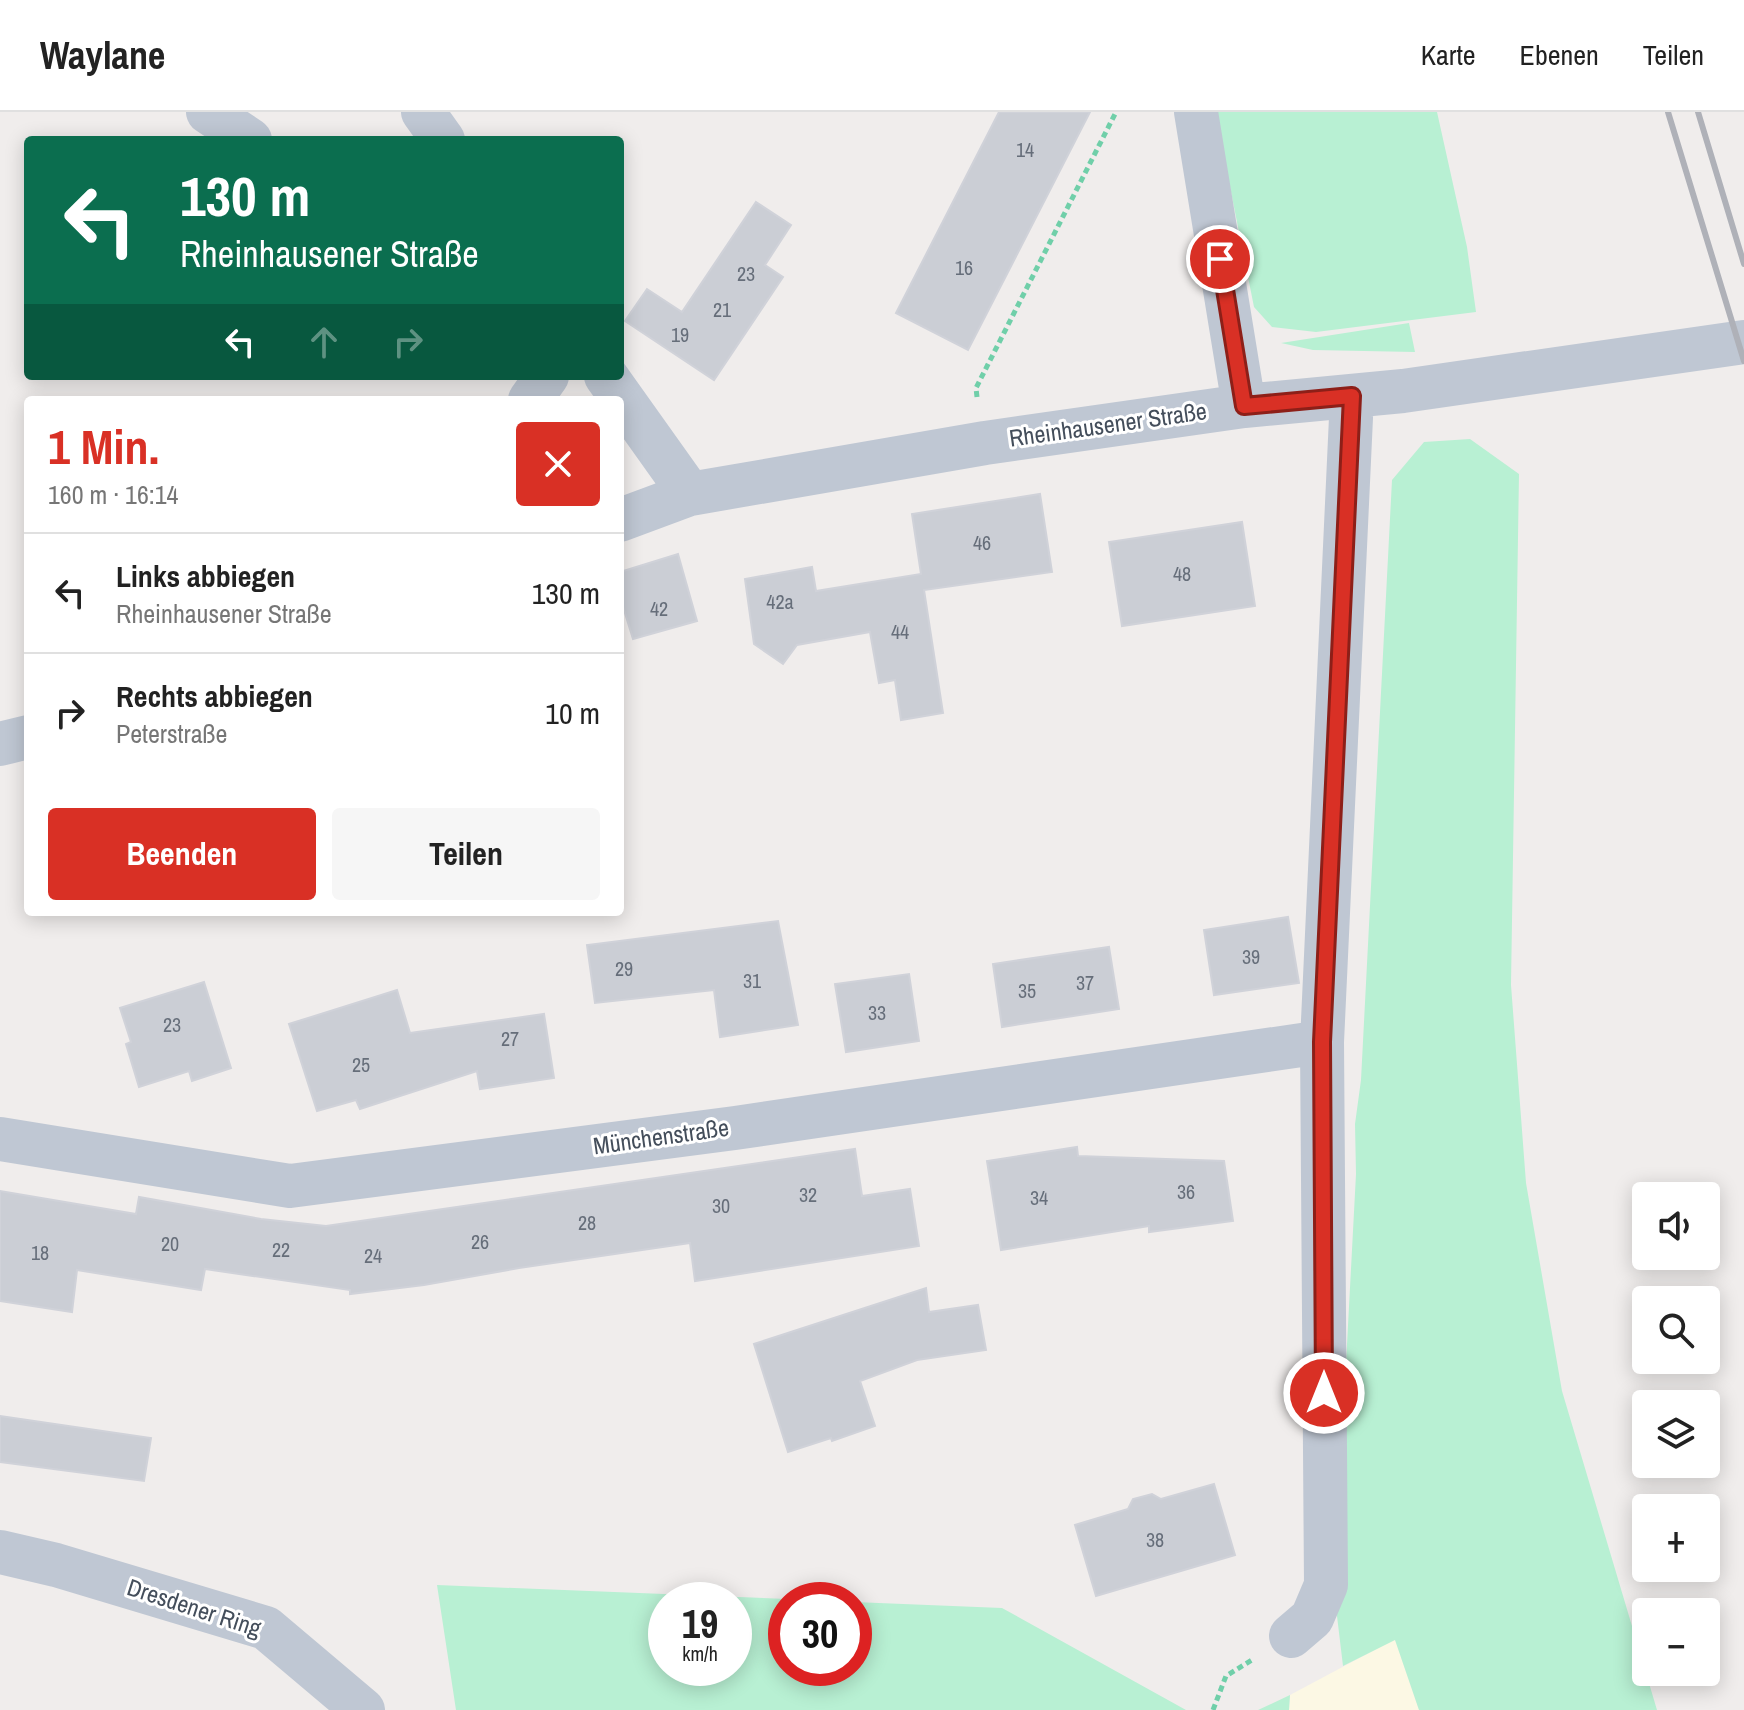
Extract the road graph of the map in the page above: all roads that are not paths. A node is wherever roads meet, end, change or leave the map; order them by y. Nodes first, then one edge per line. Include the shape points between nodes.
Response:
1 (208, 112) edge
2 (423, 112) edge
3 (1196, 112) edge
4 (244, 136) edge
5 (440, 136) edge
6 (1744, 342) edge
7 (1352, 396) junction
8 (624, 401) edge
9 (1244, 406) junction
10 (690, 494) junction
11 (624, 519) edge
12 (24, 738) edge
13 (0, 744) edge
14 (1322, 1042) junction
15 (0, 1139) edge
16 (0, 1552) edge
17 (1291, 1636) road end
18 (363, 1710) edge

1 - 4 street
2 - 5 street
3 - 9 street
6 - 7 street, Rheinhausener Straße
7 - 9 street, Rheinhausener Straße
7 - 14 street
8 - 10 street
9 - 10 street, Rheinhausener Straße via 985,443
10 - 11 street, Rheinhausener Straße
12 - 13 street
14 - 15 street, Münchenstraße via 735,1128 290,1186
14 - 17 street via 1326,1585 1312,1618
16 - 18 street, Dresdener Ring via 266,1628

